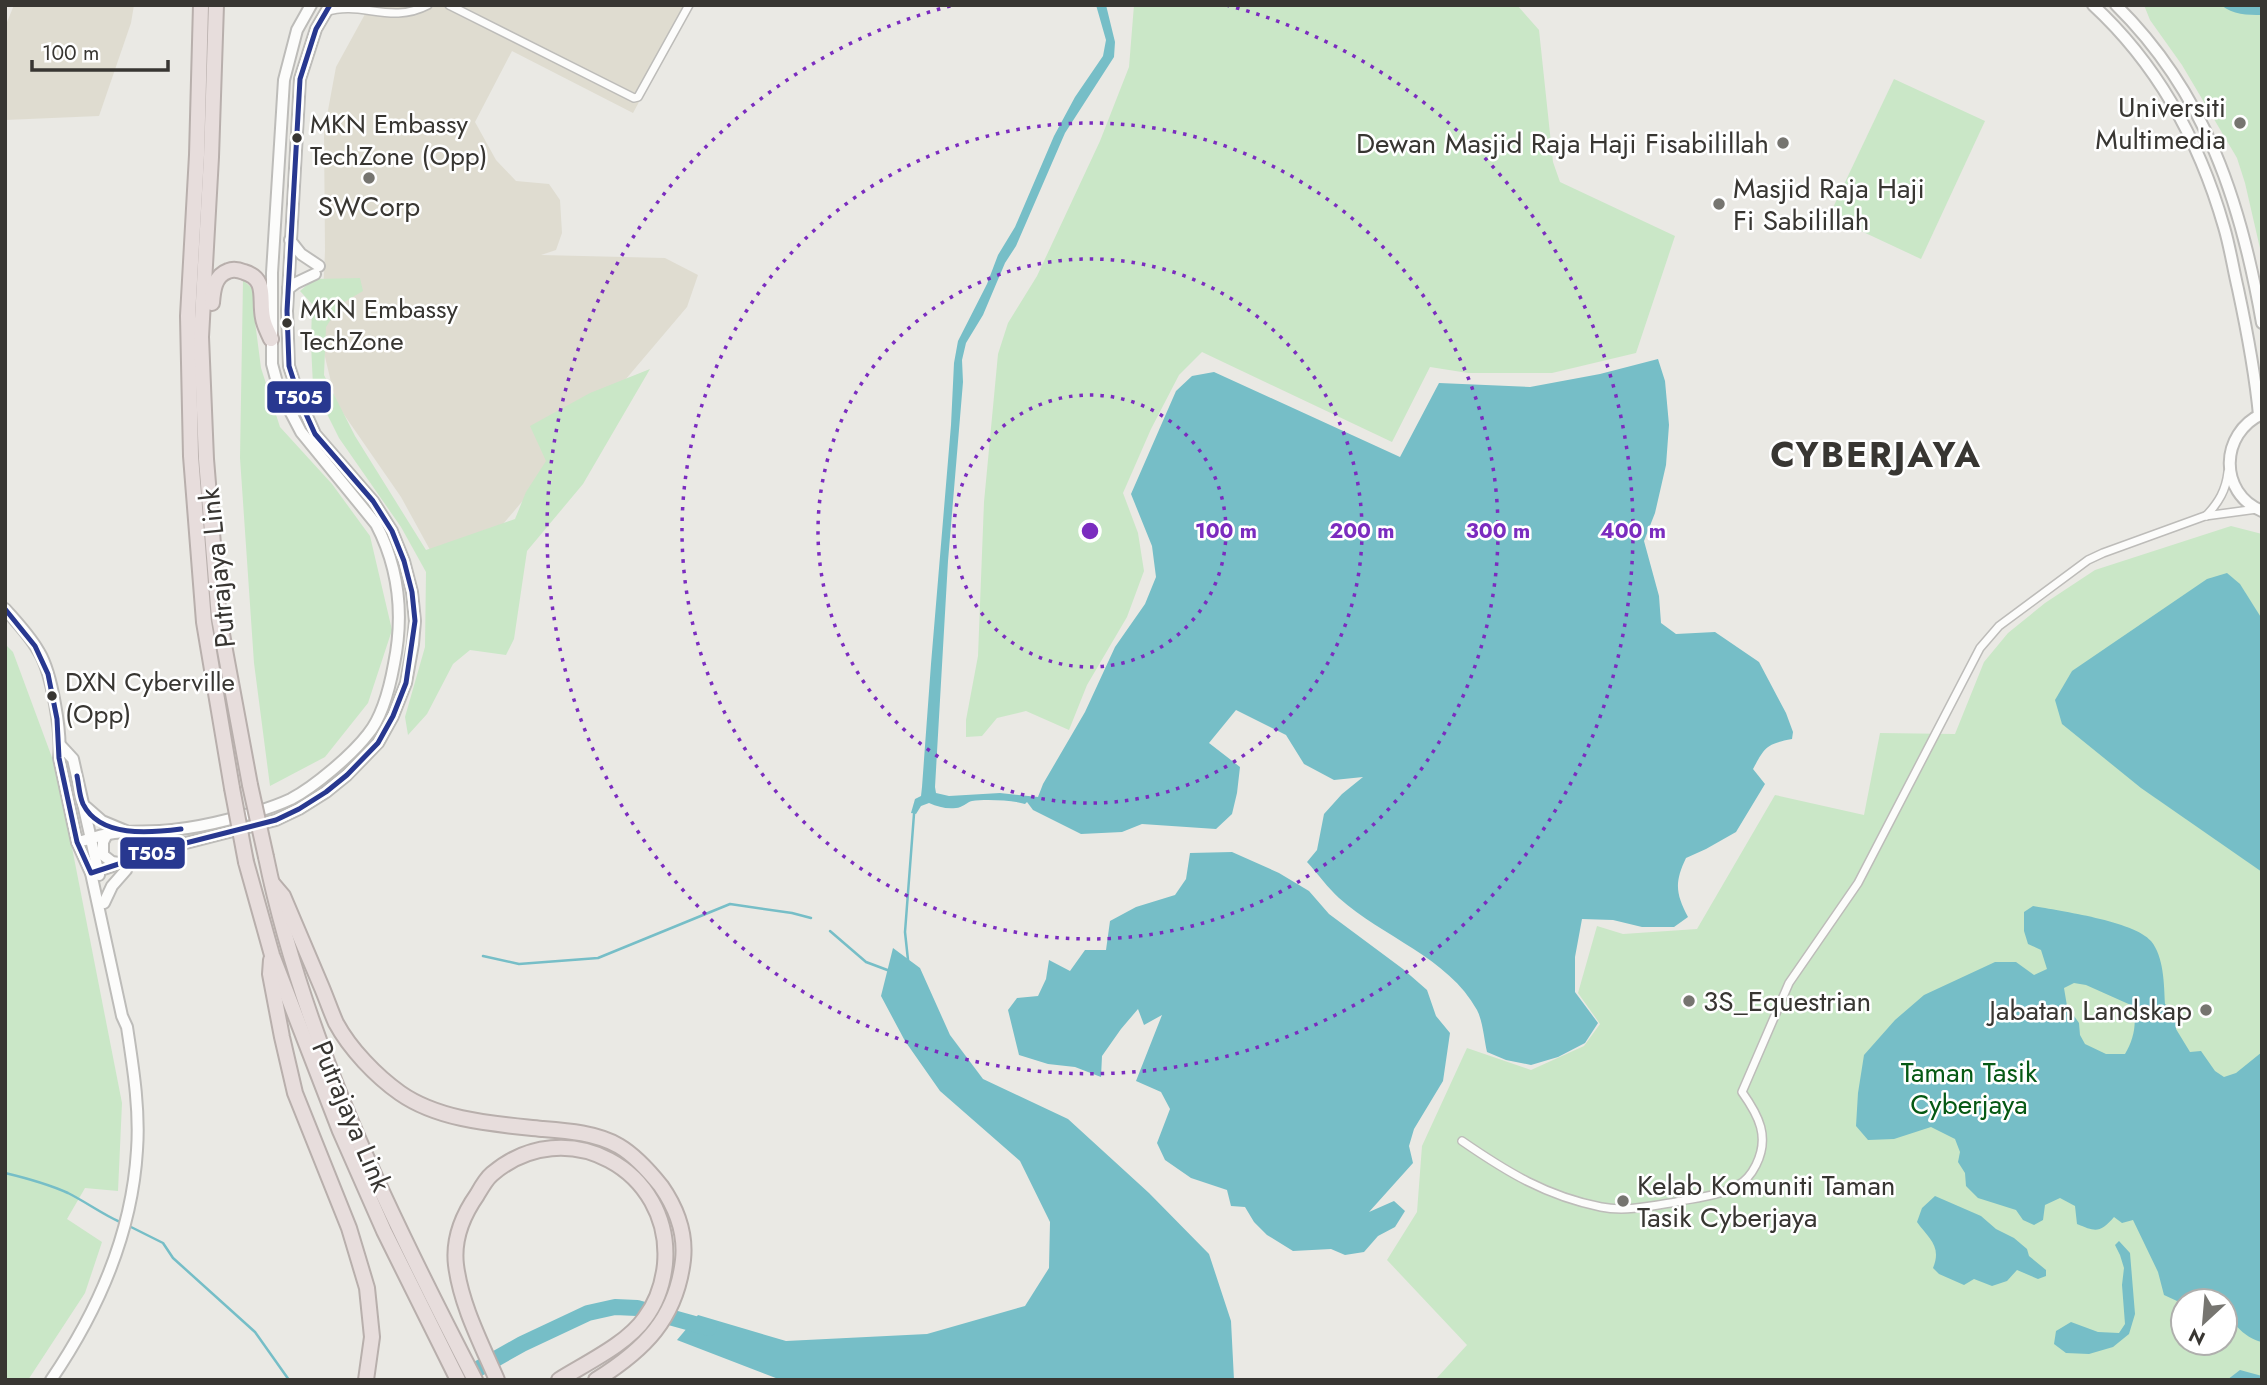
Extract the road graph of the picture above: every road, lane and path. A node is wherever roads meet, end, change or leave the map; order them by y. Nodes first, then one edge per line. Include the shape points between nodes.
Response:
1 (201, 5) edge
2 (216, 5) edge
3 (311, 5) edge
4 (428, 5) edge
5 (449, 5) edge
6 (689, 5) edge
7 (2117, 6) edge
8 (349, 7) edge
9 (2099, 7) edge
10 (328, 9) edge
11 (2110, 22) junction
12 (290, 240) junction
13 (288, 289) junction
14 (2262, 323) edge
15 (271, 339) junction
16 (202, 356) junction
17 (2260, 414) edge
18 (2229, 467) junction
19 (2259, 510) edge
20 (2206, 516) junction
21 (5, 609) edge
22 (61, 746) junction
23 (84, 805) junction
24 (133, 833) junction
25 (107, 834) junction
26 (91, 840) junction
27 (77, 842) junction
28 (130, 859) junction
29 (118, 863) junction
30 (95, 872) junction
31 (272, 883) junction
32 (104, 903) junction
33 (272, 955) junction
34 (127, 1027) junction
35 (1462, 1140) dead end
36 (51, 1380) edge
37 (366, 1380) edge
38 (458, 1380) edge
39 (475, 1380) edge
40 (497, 1380) edge
41 (559, 1380) edge
42 (596, 1380) edge

1 - 33 highway, Putrajaya Link, bridge via 188,316 191,456 204,622 246,862
2 - 16 highway, Putrajaya Link
3 - 15 main road via 297,30 284,80
4 - 8 street via 389,14
5 - 6 street via 638,97
7 - 11 main road
7 - 14 main road via 2174,76 2212,142 2241,222
8 - 10 street
9 - 11 main road
10 - 12 main road via 316,29 300,79
11 - 17 main road via 2162,87 2212,187 2225,229
12 - 13 main road
12 - 13 main road via 317,270
13 - 28 main road via 289,366 301,403 315,434 373,501 404,561 415,621 406,683 378,743 319,796 276,820
15 - 16 highway via 259,281 230,270 216,280 209,338
15 - 24 main road via 279,390 301,432 384,540 398,590 397,651 391,678 369,733 303,792 211,824
16 - 31 highway, Putrajaya Link, bridge via 219,618
17 - 18 main road via 2238,432
18 - 19 main road via 2237,492
18 - 20 street via 2226,485
19 - 20 street
20 - 35 street via 2088,560 1999,626 1980,648 1858,883 1789,983 1742,1092 1762,1129 1762,1152 1752,1173 1738,1185 1653,1206 1600,1207 1536,1188
21 - 22 main road via 40,653
22 - 23 main road via 73,759
22 - 27 main road via 59,758
23 - 24 main road via 102,821
23 - 26 main road
24 - 25 main road
25 - 26 main road
25 - 29 main road via 103,855
26 - 27 main road
26 - 30 main road
27 - 30 main road
28 - 29 main road
28 - 32 main road
29 - 30 main road
30 - 32 main road
30 - 34 main road
31 - 39 highway, Putrajaya Link via 316,1034 400,1227
31 - 42 highway via 283,896 336,1023 365,1060 401,1093 463,1118 597,1137 618,1146 651,1172 676,1211 682,1230 681,1274 663,1321 647,1341
32 - 34 main road via 129,1016
33 - 37 highway via 270,974 295,1093 349,1228 367,1288 372,1337
33 - 38 highway, Putrajaya Link via 340,1131
34 - 36 main road via 137,1110 133,1183 117,1253 88,1321
40 - 41 highway via 462,1296 455,1262 458,1231 466,1210 492,1174 527,1153 572,1147 612,1161 641,1185 661,1217 666,1250 660,1288 644,1320 628,1336

